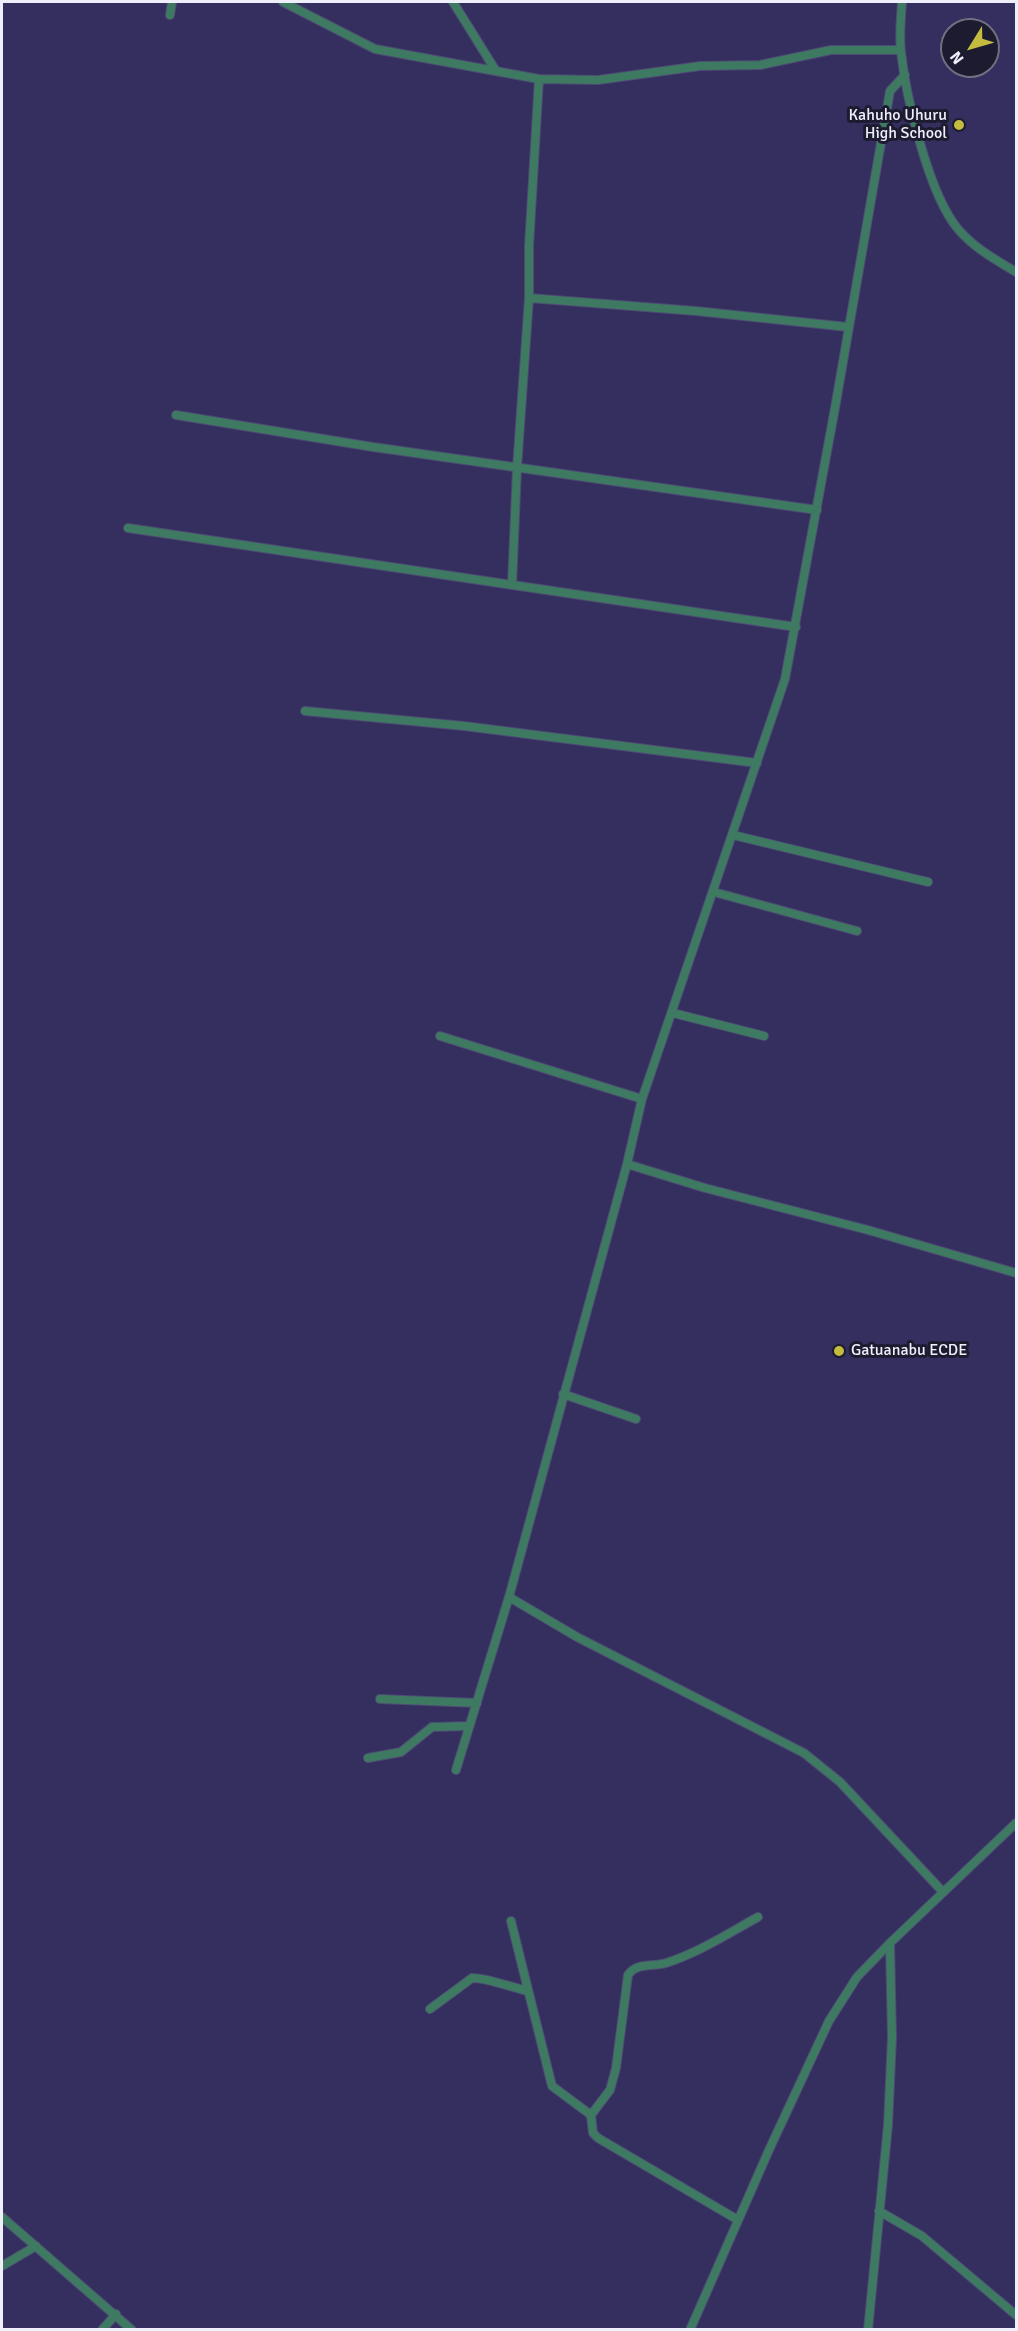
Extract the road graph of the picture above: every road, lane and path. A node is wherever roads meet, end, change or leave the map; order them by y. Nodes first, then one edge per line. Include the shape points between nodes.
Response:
1 (172, 2) edge
2 (283, 2) edge
3 (453, 2) edge
4 (902, 2) edge
5 (171, 15) dead end
6 (900, 50) junction
7 (496, 71) junction
8 (905, 75) junction
9 (539, 79) junction
10 (1017, 273) edge
11 (529, 298) junction
12 (848, 327) junction
13 (176, 415) dead end
14 (517, 468) junction
15 (817, 510) junction
16 (128, 528) dead end
17 (512, 585) junction
18 (796, 627) junction
19 (305, 711) dead end
20 (757, 763) junction
21 (733, 835) junction
22 (928, 882) dead end
23 (714, 891) junction
24 (857, 931) dead end
25 (673, 1013) junction
26 (440, 1035) dead end
27 (764, 1036) dead end
28 (642, 1099) junction
29 (627, 1164) junction
30 (1017, 1274) edge
31 (563, 1394) junction
32 (636, 1419) dead end
33 (509, 1597) junction
34 (380, 1700) dead end
35 (477, 1703) junction
36 (469, 1726) junction
37 (368, 1758) dead end
38 (456, 1770) dead end
39 (1017, 1823) edge
40 (943, 1892) junction
41 (758, 1917) dead end
42 (511, 1921) dead end
43 (890, 1943) junction
44 (528, 1992) junction
45 (429, 2009) dead end
46 (591, 2115) junction
47 (879, 2211) junction
48 (2, 2217) edge
49 (738, 2220) junction
50 (36, 2246) junction
51 (2, 2266) edge
52 (116, 2314) junction
53 (1017, 2315) edge
54 (102, 2330) edge
55 (132, 2330) edge
56 (690, 2330) edge
57 (868, 2330) edge

1 - 5 street
2 - 7 street via 375,49
3 - 7 street
4 - 6 street
6 - 8 street
6 - 9 street via 831,50 760,65 700,66 598,80
7 - 9 street
8 - 10 street via 923,152 949,218 981,251
8 - 12 street via 890,91
9 - 11 street
11 - 12 street
11 - 14 street
12 - 15 street
13 - 14 street
14 - 15 street
14 - 17 street
15 - 18 street
16 - 17 street
17 - 18 street
18 - 20 street via 785,679
19 - 20 street via 464,726
20 - 21 street
21 - 22 street
21 - 23 street
23 - 24 street
23 - 25 street
25 - 27 street
25 - 28 street
26 - 28 street
28 - 29 street
29 - 30 street
29 - 31 street
31 - 32 street
31 - 33 street
33 - 35 street
33 - 40 street via 587,1642 804,1753 840,1782
34 - 35 street
35 - 36 street
36 - 37 street via 432,1727 401,1752
36 - 38 street
39 - 40 street
40 - 43 street
41 - 46 street via 687,1955 665,1964 636,1967 628,1975 616,2068 610,2090
42 - 44 street
43 - 47 street via 892,2038
43 - 49 street via 857,1977 829,2021
44 - 45 street via 472,1978
44 - 46 street via 552,2086
46 - 49 street via 593,2133 606,2144
47 - 53 street via 922,2236
47 - 57 street
48 - 50 street
49 - 56 street
50 - 51 street
50 - 52 street
52 - 54 street
52 - 55 street

